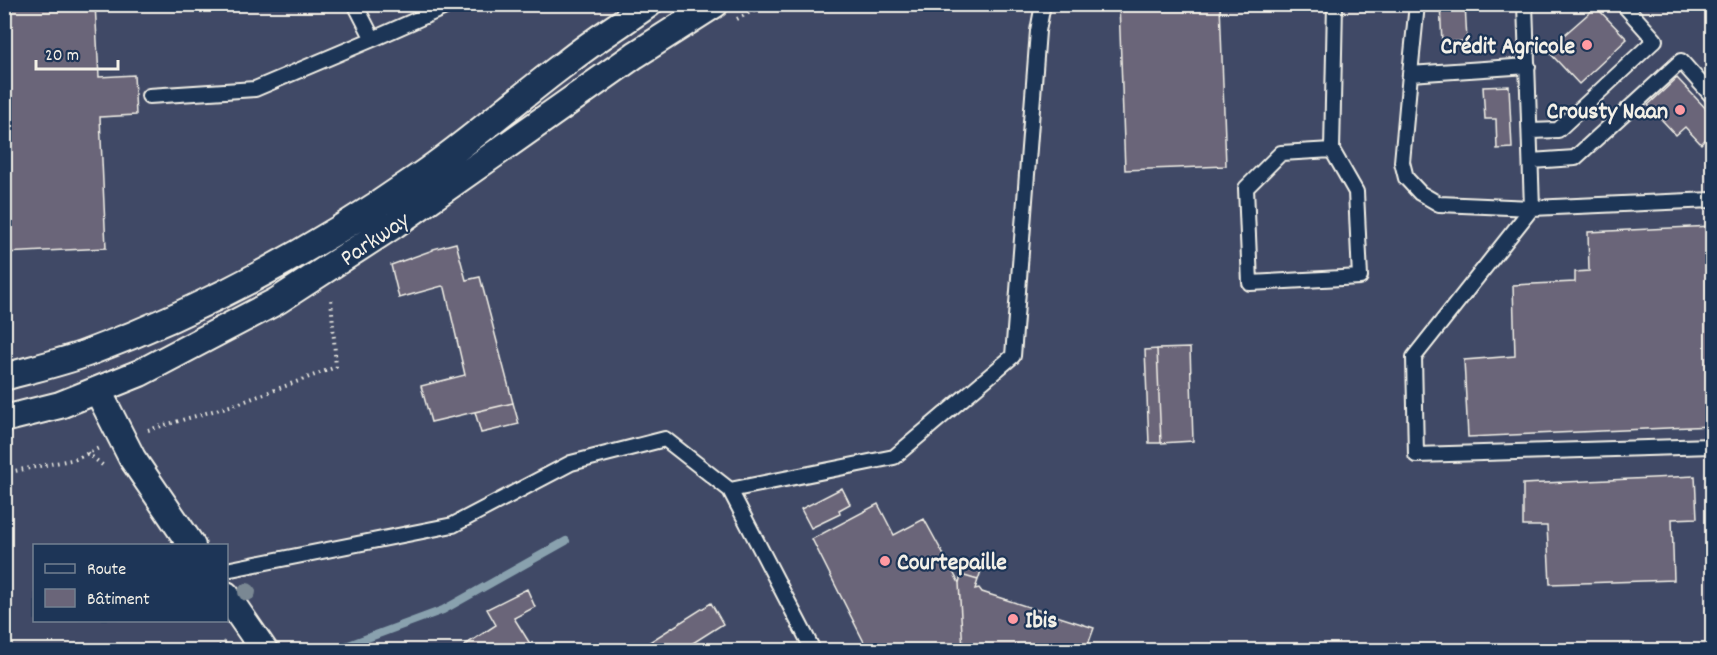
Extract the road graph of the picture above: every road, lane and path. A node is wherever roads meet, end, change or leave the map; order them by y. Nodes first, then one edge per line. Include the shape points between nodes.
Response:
1 (355, 4) edge
2 (452, 4) edge
3 (649, 4) edge
4 (715, 4) edge
5 (1043, 4) edge
6 (1335, 4) edge
7 (1417, 4) edge
8 (1525, 4) edge
9 (1623, 4) edge
10 (373, 39) junction
11 (1528, 66) junction
12 (1410, 74) junction
13 (148, 96) dead end
14 (1713, 96) edge
15 (1531, 132) junction
16 (1332, 150) junction
17 (1531, 160) junction
18 (1713, 200) edge
19 (1532, 208) junction
20 (4, 377) edge
21 (98, 391) junction
22 (4, 419) edge
23 (1713, 446) edge
24 (730, 490) junction
25 (191, 544) edge
26 (228, 570) edge
27 (228, 598) edge
28 (225, 642) dead end
29 (215, 651) edge
30 (264, 651) edge
31 (813, 651) edge

1 - 10 lane
2 - 10 lane
3 - 20 street, Parkway via 568,60 421,176 348,224 252,279 150,328 85,354
4 - 21 street, Parkway via 619,66 336,264 277,301
5 - 24 lane via 1014,356 894,457
6 - 16 lane
7 - 12 lane
8 - 11 lane
9 - 15 lane via 1655,40 1558,130
10 - 13 lane via 255,89
11 - 12 lane
11 - 15 lane
12 - 19 lane via 1402,162 1406,178 1420,193 1439,204
14 - 17 lane via 1681,61 1575,158
15 - 17 lane
16 - 16 lane via 1281,153 1246,188 1250,283 1359,277 1356,192
17 - 19 lane
18 - 19 lane
19 - 23 lane via 1414,357 1416,455
21 - 22 street, Parkway
21 - 25 street via 132,458
24 - 26 lane via 666,439 571,463 453,525
24 - 31 lane
27 - 30 street
28 - 29 path

